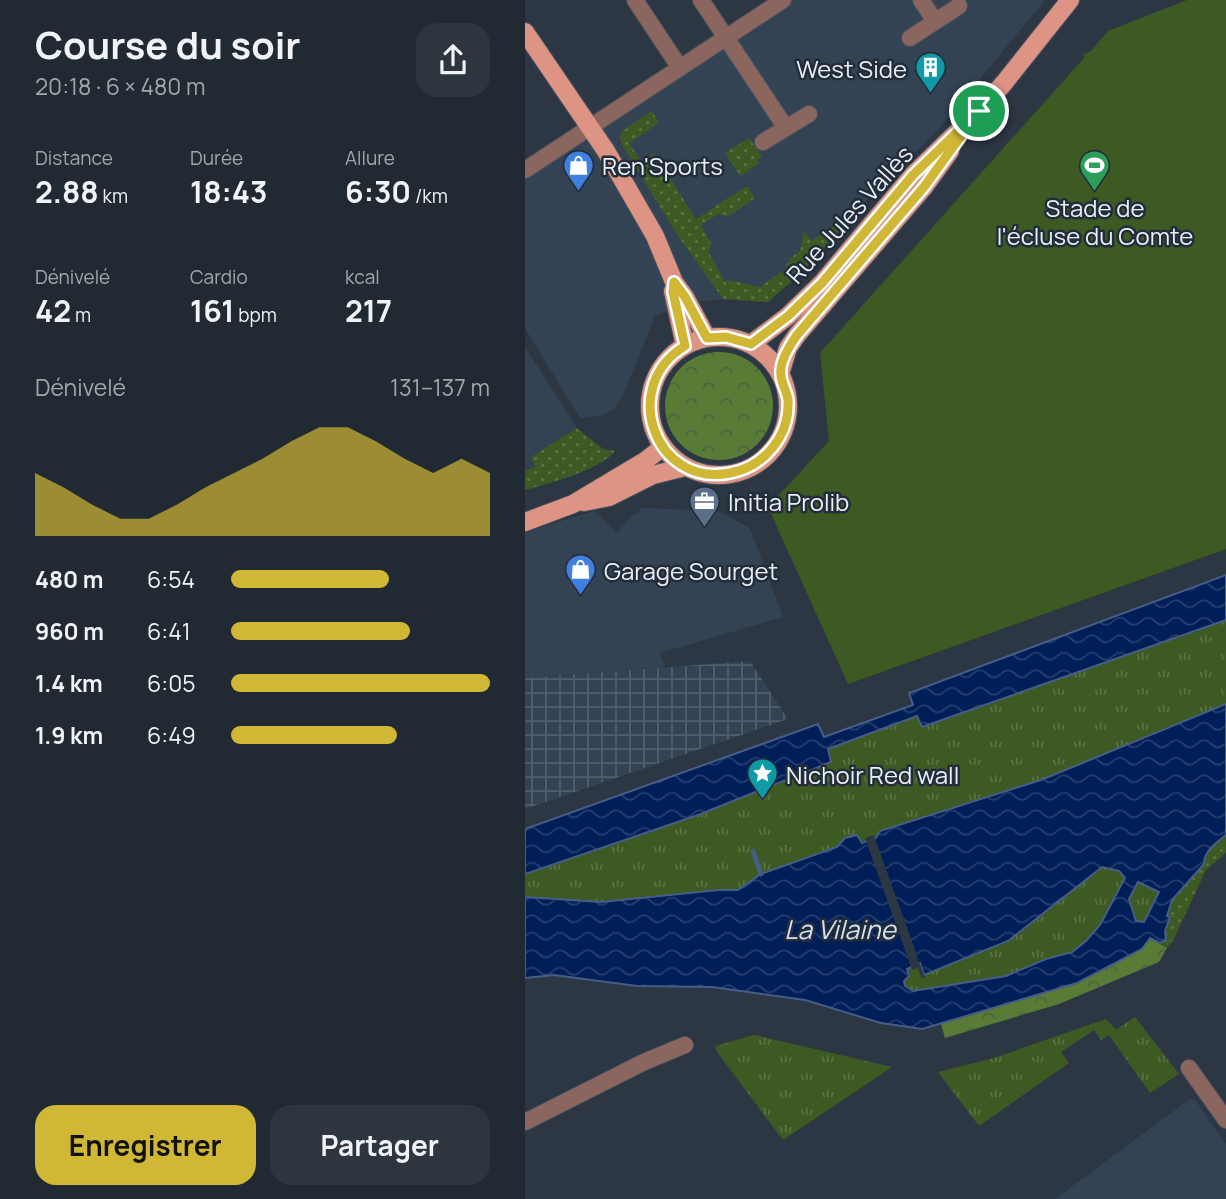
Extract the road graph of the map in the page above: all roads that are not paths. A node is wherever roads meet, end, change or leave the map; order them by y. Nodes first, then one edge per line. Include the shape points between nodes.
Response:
1 (635, 0) edge
2 (701, 0) edge
3 (783, 0) edge
4 (921, 0) edge
5 (1070, 4) edge
6 (765, 5) edge
7 (959, 6) dead end
8 (935, 21) junction
9 (525, 32) edge
10 (726, 38) junction
11 (910, 38) dead end
12 (680, 68) junction
13 (979, 111) junction
14 (809, 114) dead end
15 (591, 128) junction
16 (786, 128) junction
17 (763, 142) dead end
18 (525, 170) edge
19 (674, 282) junction
20 (707, 338) junction
21 (751, 344) junction
22 (685, 346) junction
23 (780, 374) junction
24 (663, 447) junction
25 (685, 467) junction
26 (573, 504) junction
27 (525, 522) edge
28 (685, 1045) dead end
29 (1189, 1068) dead end
30 (1226, 1120) edge
31 (525, 1122) edge

1 - 12 street
2 - 10 street
3 - 6 street
4 - 8 street
5 - 13 main road, Rue Jules Vallès
6 - 10 street
7 - 8 street
8 - 11 street
9 - 15 main road
10 - 12 street
10 - 16 street
12 - 15 street
13 - 21 main road, Rue Jules Vallès via 913,175 822,283
13 - 23 main road, Rue Jules Vallès via 924,187 797,335
14 - 16 street
15 - 18 street
15 - 19 main road via 655,236
16 - 17 street
19 - 20 main road
19 - 22 main road
20 - 21 main road via 726,337
20 - 22 main road
21 - 23 main road
22 - 24 main road via 665,362 652,387 650,415
23 - 25 main road via 786,387 787,416 768,454 743,470 726,474
24 - 25 main road
24 - 26 main road
25 - 26 main road via 653,475 609,497
26 - 27 main road
28 - 31 street
29 - 30 street

